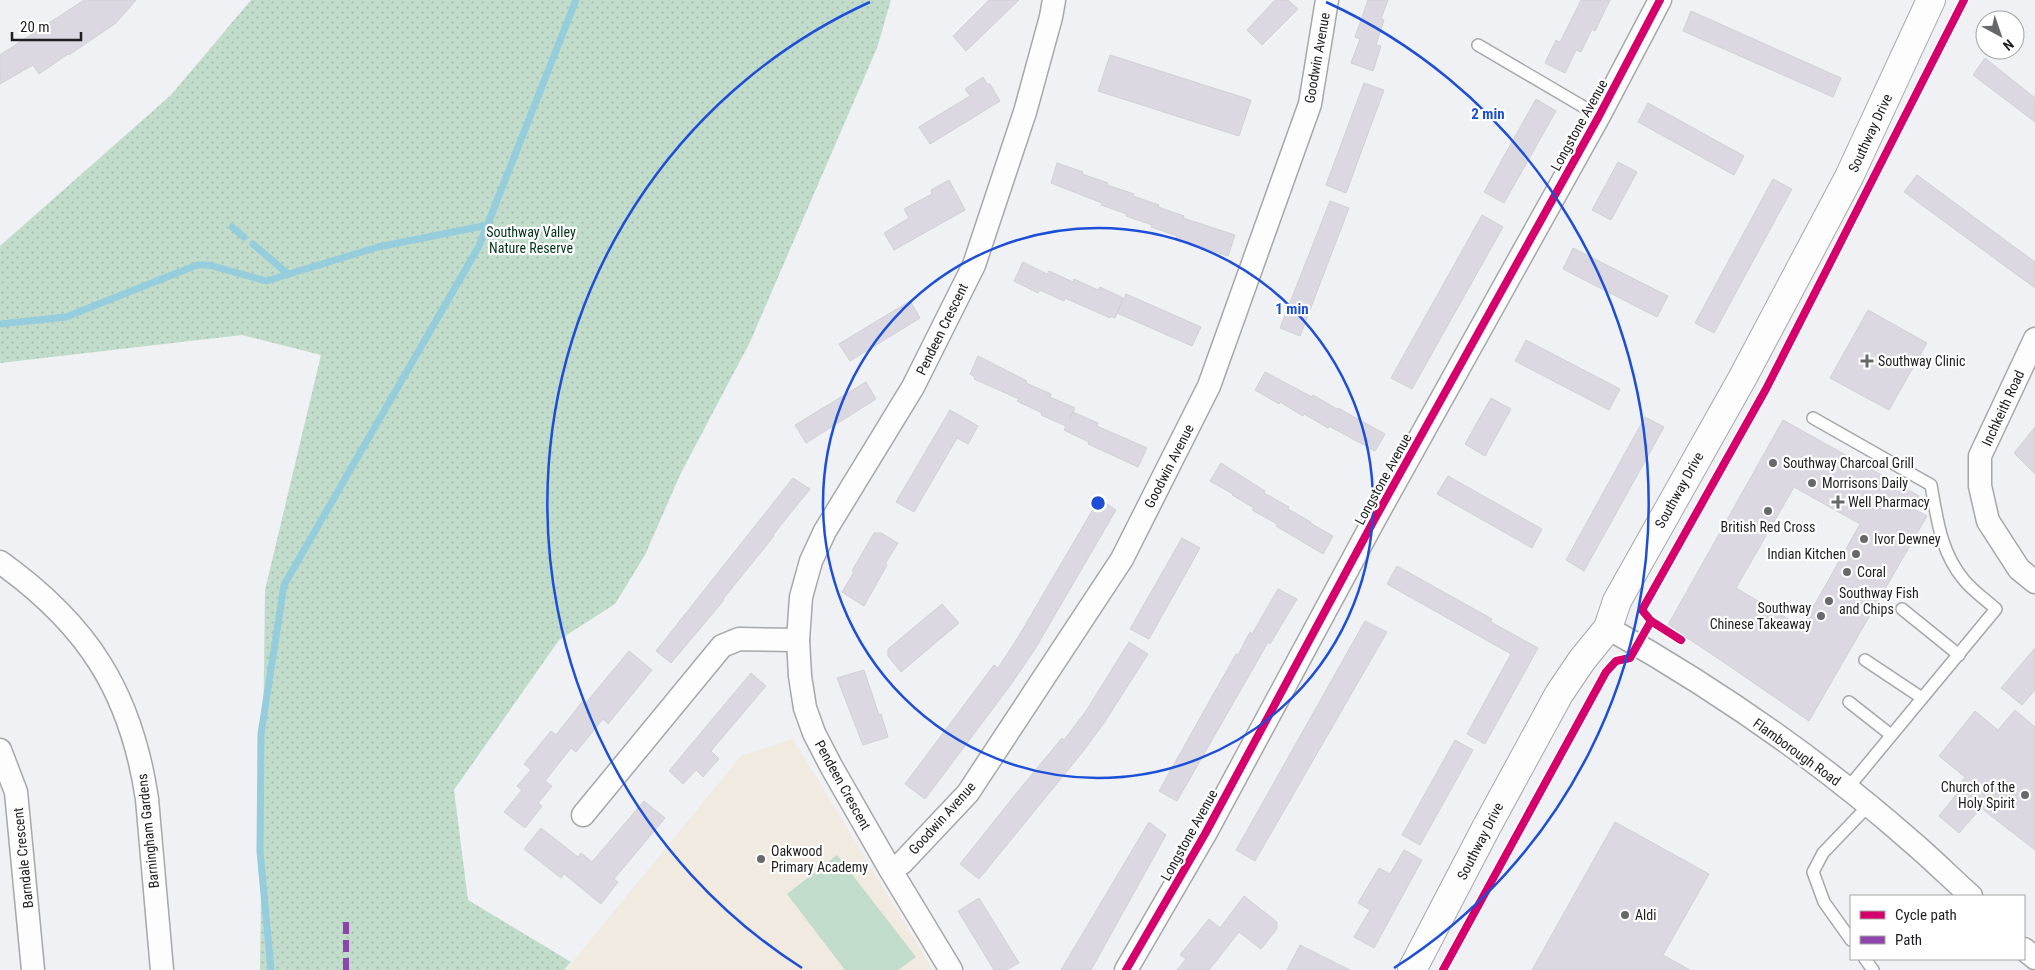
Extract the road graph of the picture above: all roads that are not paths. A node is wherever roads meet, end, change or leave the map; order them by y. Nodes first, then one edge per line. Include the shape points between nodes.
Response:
1 (1054, 0) edge
2 (1327, 0) edge
3 (1660, 0) edge
4 (1930, 0) edge
5 (1478, 45) dead end
6 (1600, 116) junction
7 (2035, 339) edge
8 (1813, 418) dead end
9 (0, 562) edge
10 (2035, 582) edge
11 (1902, 609) dead end
12 (1608, 628) junction
13 (798, 640) junction
14 (1958, 655) junction
15 (1866, 660) dead end
16 (1922, 698) junction
17 (1849, 702) dead end
18 (1891, 735) junction
19 (0, 750) edge
20 (1847, 789) junction
21 (1869, 805) junction
22 (583, 815) dead end
23 (890, 870) junction
24 (1969, 895) edge
25 (1850, 939) edge
26 (2025, 950) edge
27 (2035, 958) edge
28 (1865, 960) edge
29 (34, 970) edge
30 (162, 970) edge
31 (951, 970) edge
32 (1126, 970) edge
33 (1412, 970) edge
34 (1873, 970) edge

1 - 13 street, Pendeen Crescent via 1025,112 974,264 913,387 825,531 811,561 801,598
2 - 23 street, Goodwin Avenue via 1310,104 1209,386 1191,424 1122,559 968,793 902,863
3 - 6 street, Longstone Avenue
4 - 12 street, Southway Drive via 1849,177 1743,377 1617,601
5 - 6 lane
6 - 32 street, Longstone Avenue via 1378,513 1205,834
7 - 10 street, Inchkeith Road via 1980,456 1980,486 1988,521 2019,568
8 - 14 lane via 1931,485 1947,554 1964,580 1996,610
9 - 30 street, Barningham Gardens via 60,612 86,641 111,679 125,710 143,772 147,799
11 - 14 lane
12 - 20 street, Flamborough Road via 1675,666 1772,732
12 - 33 street, Southway Drive via 1559,694
13 - 22 street via 739,639 722,646
13 - 23 street, Pendeen Crescent via 805,708 814,733
14 - 16 lane
15 - 16 lane
16 - 18 lane
17 - 18 lane
18 - 20 lane
19 - 29 street, Barndale Crescent via 16,792
20 - 21 street, Flamborough Road
21 - 24 street, Flamborough Road
21 - 25 lane via 1823,853 1813,872 1824,902
23 - 31 street, Pendeen Crescent
26 - 27 street
28 - 34 lane

